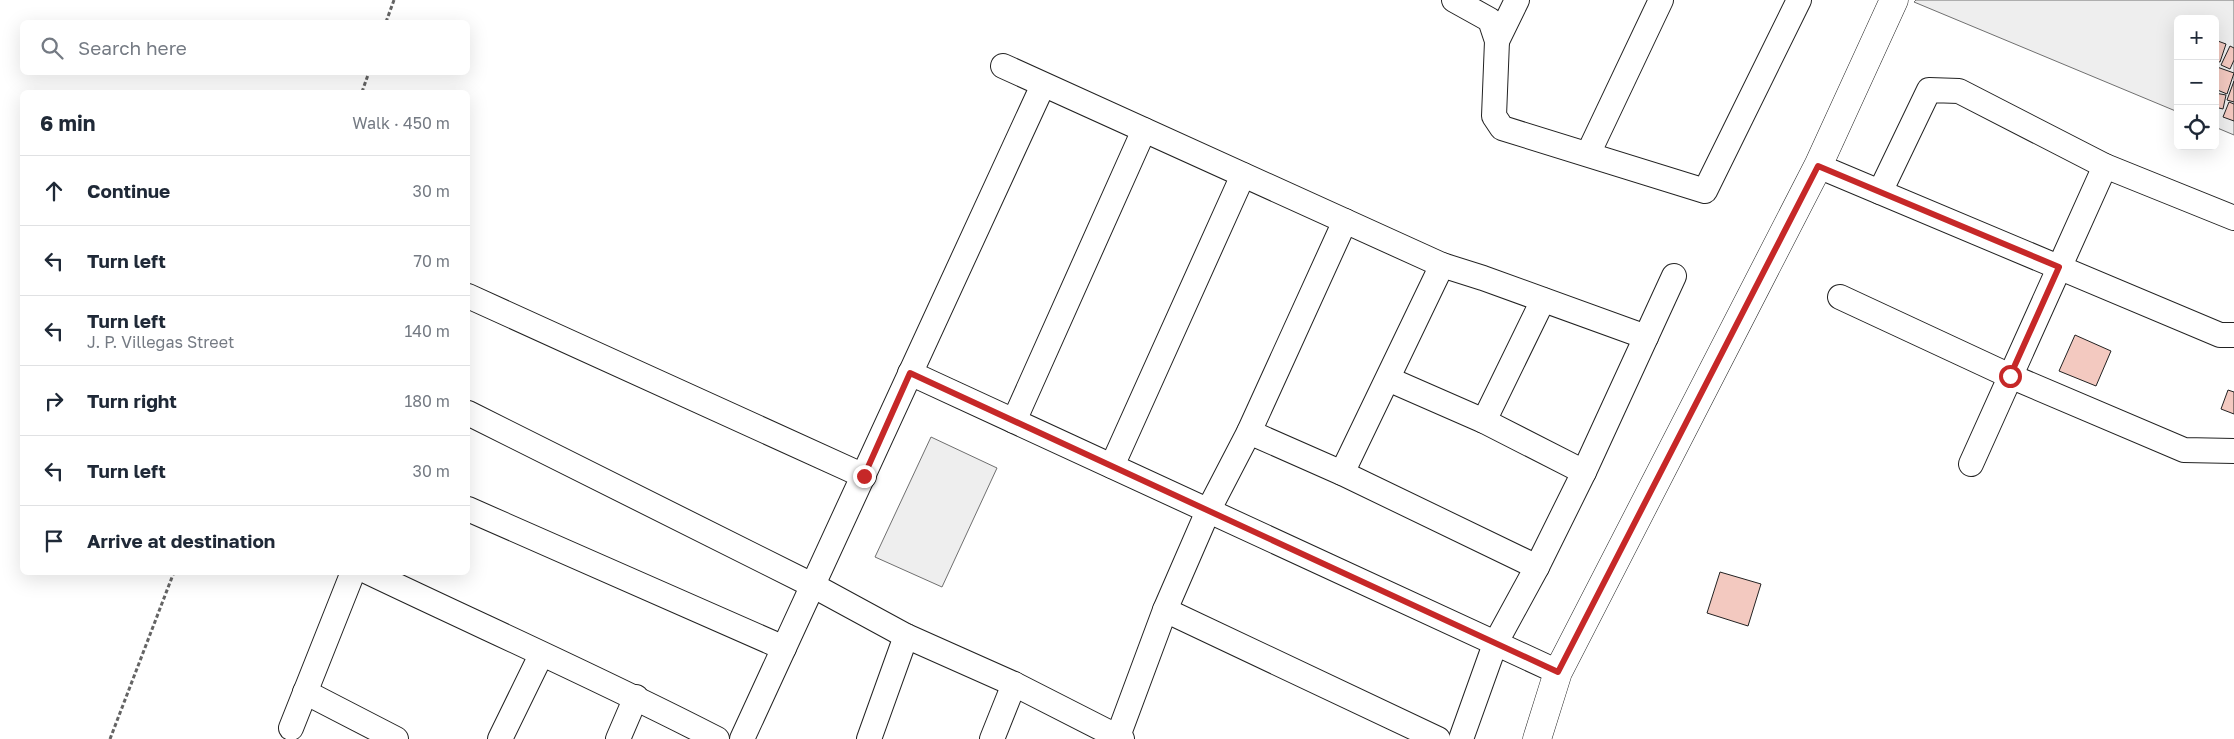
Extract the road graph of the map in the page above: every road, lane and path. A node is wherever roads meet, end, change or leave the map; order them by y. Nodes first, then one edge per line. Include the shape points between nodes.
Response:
1 (394, 0) edge
2 (1454, 0) edge
3 (1517, 0) edge
4 (1661, 0) edge
5 (1799, 0) edge
6 (1894, 0) edge
7 (387, 20) edge
8 (1497, 41) junction
9 (1002, 66) dead end
10 (368, 75) edge
11 (1043, 84) junction
12 (363, 90) edge
13 (1144, 130) junction
14 (1588, 154) junction
15 (1818, 166) junction
16 (2105, 166) junction
17 (1243, 176) junction
18 (1880, 192) junction
19 (2234, 218) edge
20 (1345, 221) junction
21 (1442, 265) junction
22 (2059, 267) junction
23 (1674, 276) dead end
24 (470, 297) edge
25 (1840, 297) dead end
26 (1543, 300) junction
27 (2234, 335) edge
28 (1646, 338) junction
29 (910, 373) junction
30 (2010, 376) junction
31 (1388, 379) junction
32 (470, 414) edge
33 (1014, 421) junction
34 (1484, 422) junction
35 (1248, 432) junction
36 (2234, 451) edge
37 (1971, 464) dead end
38 (1112, 466) junction
39 (1584, 472) junction
40 (1342, 473) junction
41 (864, 476) junction
42 (470, 510) edge
43 (1208, 511) junction
44 (1538, 567) junction
45 (173, 575) edge
46 (351, 575) edge
47 (374, 575) edge
48 (814, 586) junction
49 (1165, 610) junction
50 (906, 636) junction
51 (1495, 644) junction
52 (784, 648) junction
53 (541, 655) junction
54 (1558, 672) junction
55 (1014, 684) junction
56 (305, 692) junction
57 (636, 697) junction
58 (290, 728) dead end
59 (388, 737) edge
60 (1119, 738) edge
61 (110, 739) edge
62 (500, 739) edge
63 (618, 739) edge
64 (717, 739) edge
65 (742, 739) edge
66 (869, 739) edge
67 (992, 739) edge
68 (1438, 739) edge
69 (1461, 739) edge
70 (1537, 739) edge

1 - 7 path
2 - 8 street via 1490,20
3 - 8 street
4 - 14 street
5 - 14 street via 1705,191
6 - 15 street
8 - 14 street via 1494,116 1502,128
9 - 11 street
10 - 12 path
11 - 13 street
11 - 29 street
13 - 17 street
13 - 33 street
15 - 18 street
15 - 54 street
16 - 18 street via 1959,91 1929,90
16 - 19 street
16 - 22 street
17 - 20 street
17 - 38 street
18 - 22 street
20 - 21 street
20 - 35 street
21 - 26 street
21 - 31 street
22 - 27 street via 2220,335
22 - 30 street
23 - 28 street
24 - 41 street
25 - 30 street
26 - 28 street
26 - 34 street
28 - 39 street
29 - 33 street
29 - 41 street
30 - 36 street via 2184,450
30 - 37 street
31 - 34 street
31 - 40 street
32 - 48 street
33 - 38 street
34 - 39 street
35 - 40 street
35 - 43 street
38 - 43 street
39 - 44 street
40 - 44 street
41 - 48 street
42 - 52 street
43 - 49 street
43 - 51 street
44 - 51 street
45 - 61 path
46 - 56 street
47 - 53 street
48 - 50 street
48 - 52 street
49 - 60 street
49 - 68 street
50 - 55 street
50 - 66 street
51 - 54 street
51 - 69 street
52 - 65 street
53 - 57 street
53 - 62 street
54 - 70 street
55 - 60 street
55 - 67 street
56 - 58 street
56 - 59 street
57 - 63 street
57 - 64 street

